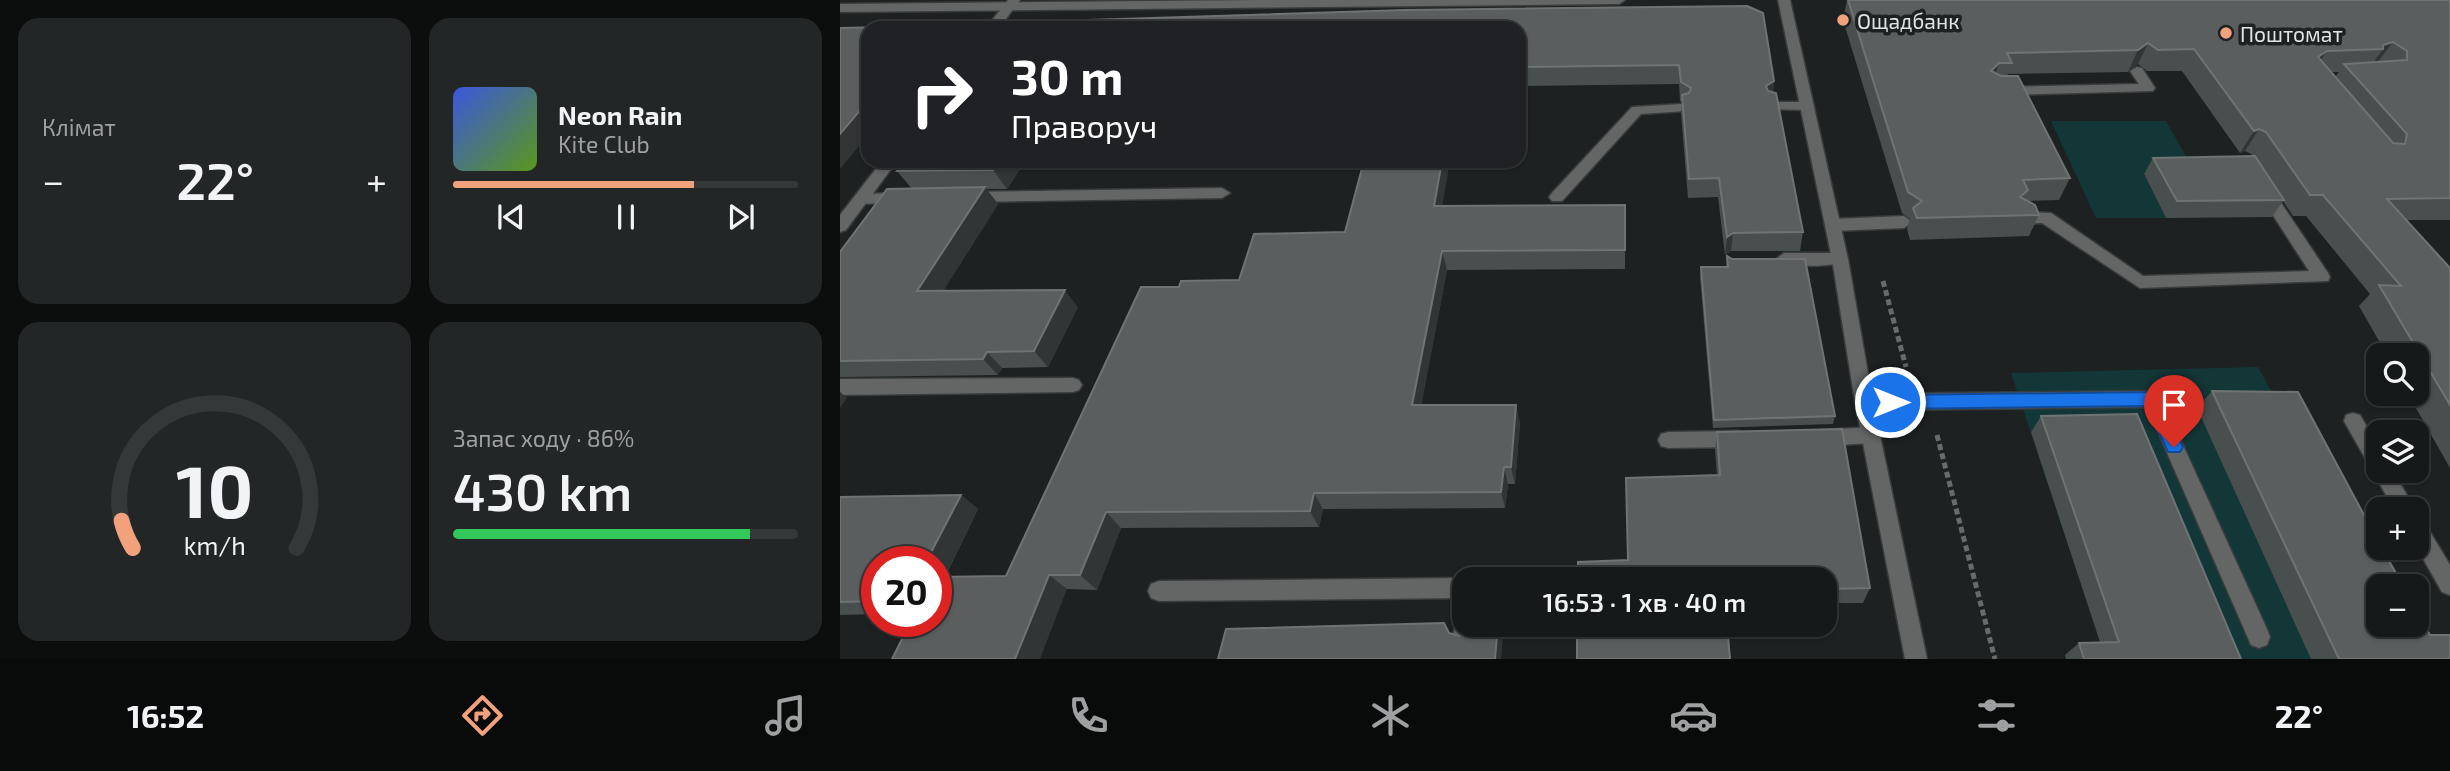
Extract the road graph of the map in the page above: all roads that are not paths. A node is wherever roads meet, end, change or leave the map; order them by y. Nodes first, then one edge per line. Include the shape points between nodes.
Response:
1 (1619, 0) edge
2 (1784, 0) edge
3 (1011, 3) edge
4 (840, 8) edge
5 (997, 21) edge
6 (2137, 71) edge
7 (1993, 91) edge
8 (1773, 106) edge
9 (1807, 106) junction
10 (1681, 108) edge
11 (885, 168) edge
12 (2258, 180) edge
13 (1222, 193) dead end
14 (949, 197) edge
15 (922, 198) edge
16 (1557, 198) dead end
17 (860, 200) junction
18 (2021, 218) edge
19 (1904, 222) dead end
20 (1833, 225) junction
21 (840, 226) edge
22 (1840, 259) junction
23 (1766, 260) edge
24 (1073, 385) dead end
25 (840, 387) edge
26 (1864, 402) junction
27 (2353, 421) dead end
28 (1872, 436) junction
29 (1752, 439) edge
30 (1807, 439) edge
31 (1668, 440) dead end
32 (2366, 443) edge
33 (2429, 549) edge
34 (2450, 585) edge
35 (1452, 588) edge
36 (1159, 591) dead end
37 (2259, 637) dead end
38 (1916, 659) edge

1 - 3 street
2 - 9 street
3 - 4 street
3 - 5 street
6 - 7 street via 2148,88
8 - 9 street
9 - 20 street
10 - 16 street via 1637,110
11 - 17 street
12 - 18 street via 2322,277 2140,282 2045,217
13 - 14 street
15 - 17 street
17 - 21 street
19 - 20 street
20 - 22 street
22 - 23 street
22 - 26 street
24 - 25 street
26 - 28 street
26 - 37 street via 2153,399
27 - 32 street
28 - 30 street
28 - 38 street
29 - 31 street
33 - 34 street
35 - 36 street

